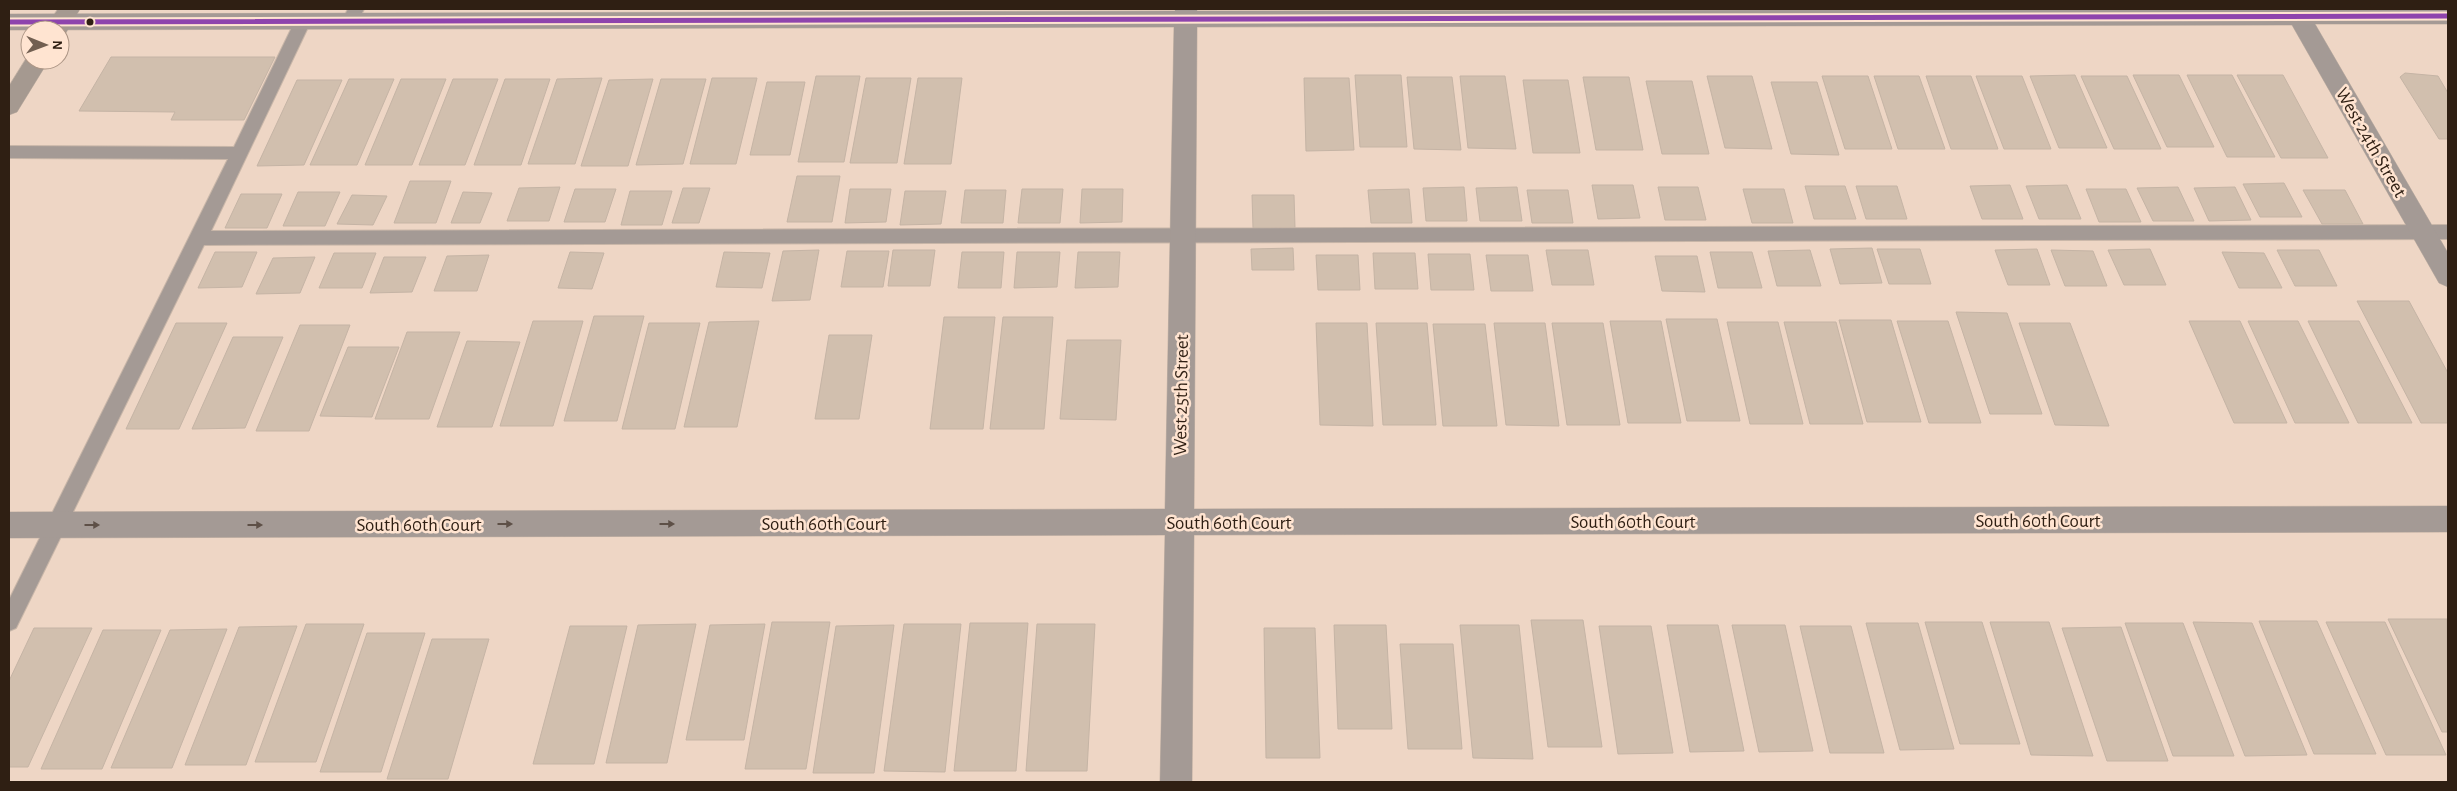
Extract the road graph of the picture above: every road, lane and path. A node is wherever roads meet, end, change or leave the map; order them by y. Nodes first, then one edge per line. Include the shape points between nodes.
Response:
1 (2297, 12) edge
2 (1840, 13) edge
3 (1186, 14) edge
4 (353, 15) edge
5 (2448, 16) edge
6 (70, 20) edge
7 (303, 21) junction
8 (31, 70) edge
9 (9, 106) edge
10 (9, 152) edge
11 (240, 153) junction
12 (2423, 232) junction
13 (2448, 232) edge
14 (1183, 236) junction
15 (199, 238) junction
16 (2448, 276) edge
17 (2448, 519) edge
18 (1179, 522) junction
19 (9, 525) edge
20 (56, 525) junction
21 (9, 621) edge
22 (1176, 782) edge

1 - 2 street
1 - 5 street
1 - 12 street, West 24th Street
2 - 3 street
3 - 4 street
3 - 14 street, West 25th Street
4 - 7 street
6 - 7 street
7 - 11 lane
8 - 9 main road
10 - 11 lane
11 - 15 lane
12 - 13 lane
12 - 14 lane
12 - 16 street, West 24th Street
14 - 15 lane
14 - 18 street, West 25th Street
15 - 20 lane
17 - 18 street, South 60th Court
20 -> 18 street, South 60th Court
18 - 22 street, West 25th Street
19 - 20 street, South 60th Court
20 - 21 lane

